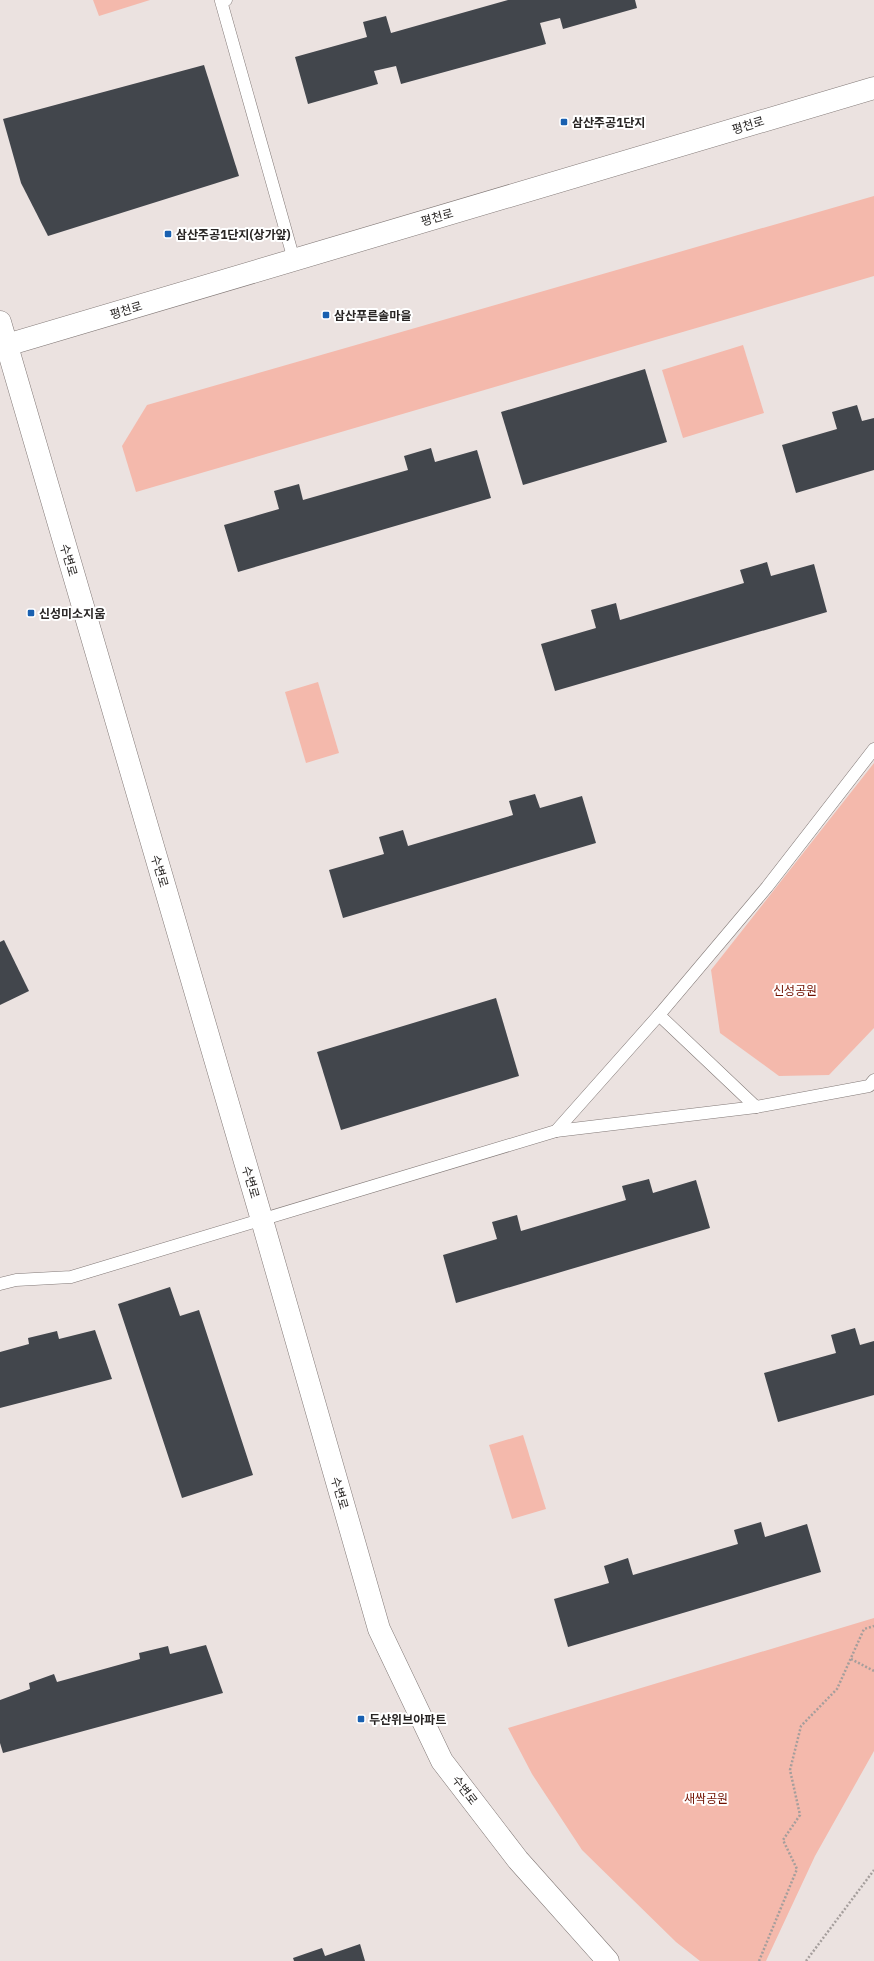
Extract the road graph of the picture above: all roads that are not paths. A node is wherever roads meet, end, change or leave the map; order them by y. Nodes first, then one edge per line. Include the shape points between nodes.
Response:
1 (226, 0) edge
2 (874, 88) edge
3 (294, 260) junction
4 (0, 322) edge
5 (3, 346) edge
6 (874, 749) edge
7 (659, 1015) junction
8 (874, 1080) edge
9 (756, 1107) junction
10 (556, 1131) junction
11 (262, 1220) junction
12 (0, 1284) edge
13 (608, 1961) edge

1 - 3 lane via 221,1
2 - 3 main road, 평천로
3 - 5 main road, 평천로
4 - 5 main road, 수변로
5 - 11 main road, 수변로
6 - 7 lane via 767,887
7 - 9 lane
7 - 10 lane
8 - 9 lane via 869,1086
9 - 10 lane
10 - 11 lane
11 - 12 lane via 71,1277 16,1280
11 - 13 main road, 수변로 via 379,1629 442,1760 518,1860

